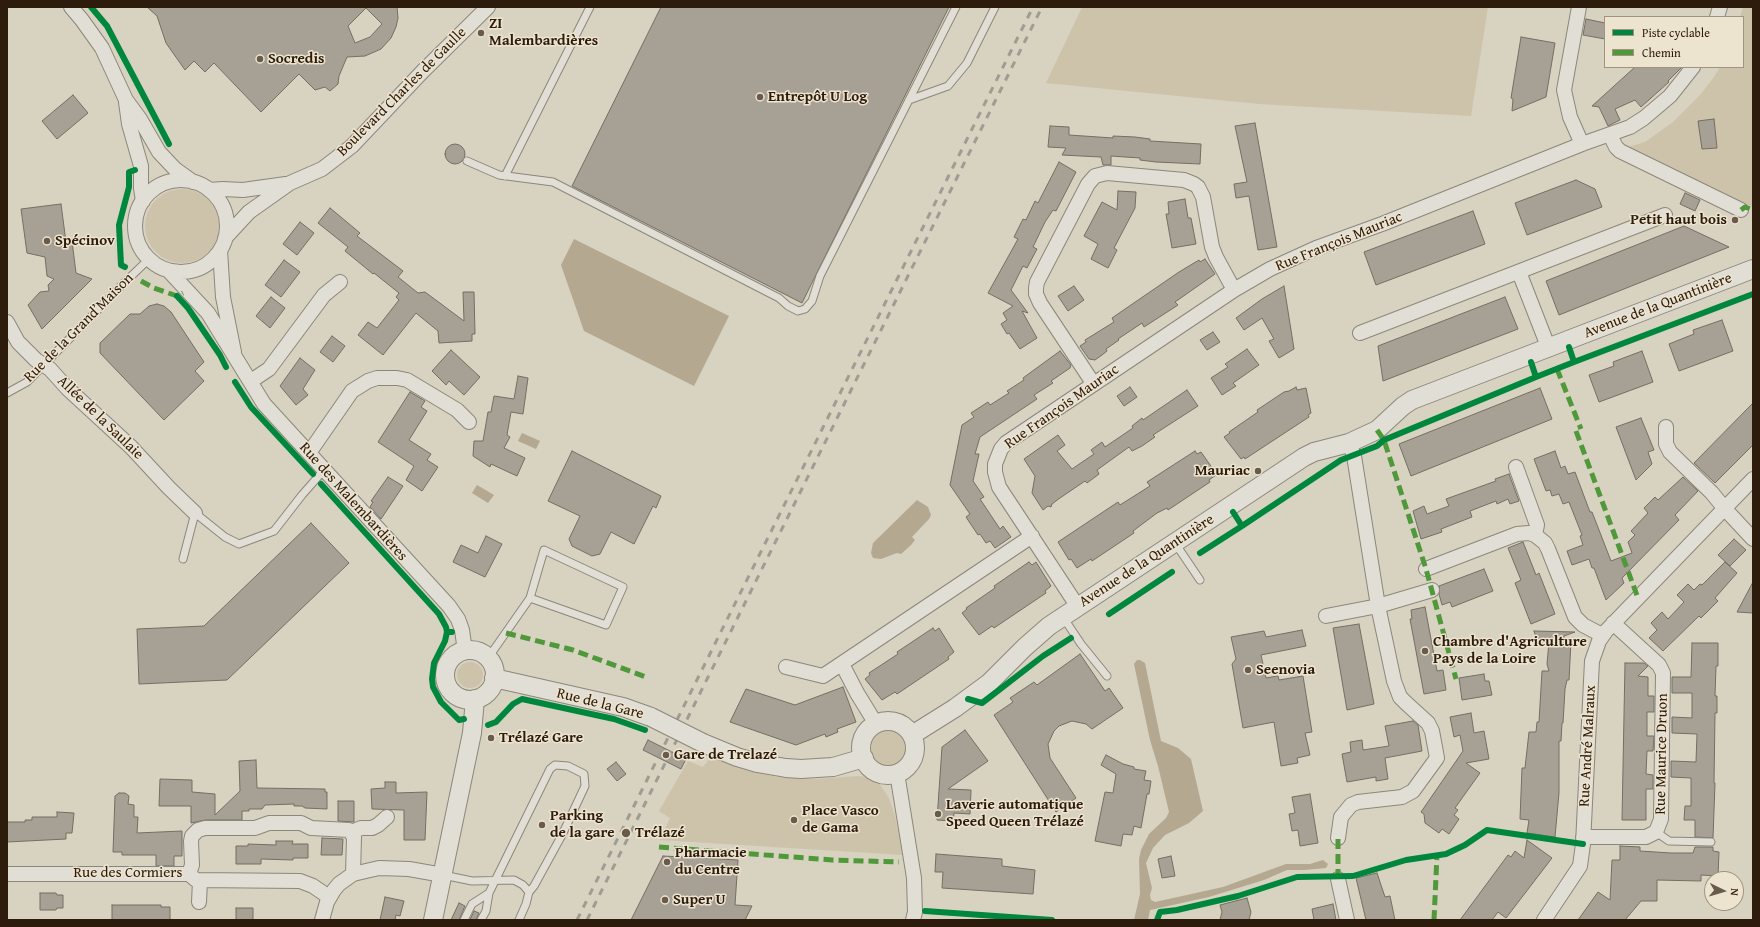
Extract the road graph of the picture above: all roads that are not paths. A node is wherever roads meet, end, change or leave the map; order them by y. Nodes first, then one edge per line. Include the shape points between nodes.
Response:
1 (71, 7) edge
2 (488, 7) edge
3 (590, 7) edge
4 (956, 7) edge
5 (995, 7) edge
6 (1579, 7) edge
7 (1692, 68) edge
8 (126, 100) junction
9 (909, 100) junction
10 (1610, 135) junction
11 (1582, 144) junction
12 (467, 161) dead end
13 (505, 176) junction
14 (193, 182) junction
15 (290, 183) junction
16 (210, 190) junction
17 (143, 200) junction
18 (1741, 210) dead end
19 (1665, 215) dead end
20 (223, 244) junction
21 (149, 259) junction
22 (1753, 269) edge
23 (168, 270) junction
24 (1519, 272) junction
25 (340, 282) dead end
26 (1234, 290) junction
27 (7, 322) edge
28 (1360, 333) dead end
29 (1549, 348) junction
30 (235, 355) junction
31 (44, 365) junction
32 (251, 381) junction
33 (1093, 384) junction
34 (7, 393) edge
35 (469, 422) dead end
36 (1666, 427) dead end
37 (1349, 443) junction
38 (309, 453) junction
39 (1516, 467) dead end
40 (324, 470) junction
41 (1753, 479) edge
42 (1725, 509) junction
43 (195, 513) junction
44 (1032, 536) junction
45 (1535, 536) junction
46 (1753, 539) edge
47 (1175, 543) junction
48 (183, 559) dead end
49 (1426, 569) dead end
50 (1200, 580) dead end
51 (1432, 590) dead end
52 (530, 598) junction
53 (1078, 606) junction
54 (1378, 606) junction
55 (1063, 616) junction
56 (1326, 616) dead end
57 (1613, 623) junction
58 (1602, 635) junction
59 (465, 651) junction
60 (488, 658) junction
61 (842, 664) junction
62 (786, 667) dead end
63 (1107, 676) dead end
64 (494, 678) junction
65 (475, 699) junction
66 (876, 724) junction
67 (912, 735) junction
68 (864, 758) junction
69 (897, 773) junction
70 (387, 817) dead end
71 (352, 832) junction
72 (1656, 832) junction
73 (1584, 837) junction
74 (1338, 838) dead end
75 (1711, 842) dead end
76 (7, 874) edge
77 (353, 874) junction
78 (443, 875) junction
79 (194, 877) junction
80 (1338, 879) dead end
81 (496, 880) junction
82 (529, 892) junction
83 (489, 893) junction
84 (329, 897) junction
85 (199, 902) dead end
86 (322, 920) edge
87 (433, 920) edge
88 (464, 920) edge
89 (482, 920) edge
90 (518, 920) edge
91 (913, 920) edge
92 (1347, 920) edge
93 (1544, 920) edge

1 - 8 street via 102,48
2 - 15 street, Boulevard Charles de Gaulle via 352,146 322,169
3 - 13 lane
4 - 9 lane
5 - 9 lane via 967,62 948,86
6 - 11 street via 1564,90 1569,112
7 - 10 street, Rue François Mauriac via 1670,96 1644,118
8 - 14 street via 167,161
8 - 17 street via 129,124 141,166
9 - 13 lane via 820,276 812,301 805,309 798,311 772,294 553,182
10 - 11 street, Rue François Mauriac
10 - 18 street via 1620,151
11 - 26 street, Rue François Mauriac via 1316,248 1270,269
12 - 13 lane
14 - 16 street
14 - 17 street via 177,180 165,183
15 - 16 street, Boulevard Charles de Gaulle via 243,190
15 - 20 street, Boulevard Charles de Gaulle via 249,212
16 - 20 street via 225,214 227,228
17 - 21 street via 136,215 136,235
19 - 24 street
20 - 23 street via 210,261 198,269 183,272
20 - 30 street, Rue des Malembardières via 223,297
21 - 23 street
21 - 31 lane, Rue de la Grand’Maison
22 - 29 street, Avenue de la Quantinière
23 - 30 street, Rue des Malembardières via 198,301
24 - 28 street
24 - 29 street
25 - 32 street via 324,295 268,369
26 - 33 street, Rue François Mauriac
26 - 33 street via 1212,248 1203,197 1198,187 1184,180 1115,174 1095,176 1088,184 1036,288 1040,303
27 - 31 street, Allée de la Saulaie via 18,342
29 - 37 street, Avenue de la Quantinière via 1412,400 1382,426
30 - 32 street, Rue des Malembardières
31 - 34 lane, Rue de la Grand’Maison via 27,382
31 - 43 street, Allée de la Saulaie via 131,447
32 - 38 street, Rue des Malembardières via 264,404
33 - 44 street, Rue François Mauriac via 1006,443 997,456 995,472 999,487
35 - 38 street via 457,410 407,380 377,378 352,391
36 - 42 street via 1666,444 1670,452
37 - 47 street, Avenue de la Quantinière via 1304,457
37 - 54 street via 1354,456
38 - 40 street, Rue des Malembardières
39 - 45 street via 1537,525
40 - 43 lane via 302,494 274,532 239,544 225,537
40 - 59 street, Rue des Malembardières via 448,606 458,619
41 - 42 street, Rue André Malraux
42 - 46 street
42 - 57 street, Rue André Malraux
43 - 48 lane
44 - 53 street, Rue François Mauriac
44 - 61 street
45 - 49 street via 1517,534
45 - 58 street via 1545,543 1548,549 1575,618
47 - 50 lane
47 - 53 street, Avenue de la Quantinière
51 - 54 street
52 - 52 lane via 544,550 623,587 606,625
52 - 60 lane
53 - 55 street, Avenue de la Quantinière
54 - 56 street
54 - 74 street via 1397,689 1406,703 1428,723 1437,758 1413,791 1402,797 1358,802 1351,806 1341,817
55 - 63 lane via 1081,644
55 - 67 street, Avenue de la Quantinière via 1030,642 989,683
57 - 58 street, Rue André Malraux
57 - 72 street, Rue Maurice Druon via 1659,665 1663,674 1661,818
58 - 73 street, Rue André Malraux via 1592,661
59 - 60 street via 476,651
59 - 65 street via 458,653 449,661 446,680 456,696
60 - 64 street
61 - 62 street via 823,676
61 - 66 street
64 - 65 street via 488,692
64 - 68 street, Rue de la Gare, bridge via 623,707 651,717 737,757 765,765 786,768 832,767
65 - 78 street via 472,733
66 - 67 street via 895,721 905,726
66 - 68 street via 864,738
67 - 69 street via 915,749 913,758 908,766
68 - 69 street via 877,772
69 - 91 street via 914,878
70 - 71 street, Rue des Cormiers via 378,826
71 - 77 street
71 - 79 street, Rue des Cormiers via 346,829 312,828 301,823 269,822 255,828 201,828 192,836
72 - 73 street, Rue Maurice Druon via 1640,838
72 - 75 lane via 1669,841
73 - 93 street, Rue André Malraux via 1580,866
76 - 79 street, Rue des Cormiers
77 - 78 street via 383,868 409,869
77 - 84 street via 339,884
78 - 81 lane via 472,881
78 - 87 street
79 - 84 street via 300,881
79 - 85 street
80 - 92 street
81 - 82 lane via 514,880
81 - 82 lane via 550,769 555,765 568,766 584,774 585,786 562,835
81 - 83 lane
82 - 90 lane
83 - 88 lane via 472,904
83 - 89 lane
84 - 86 street

